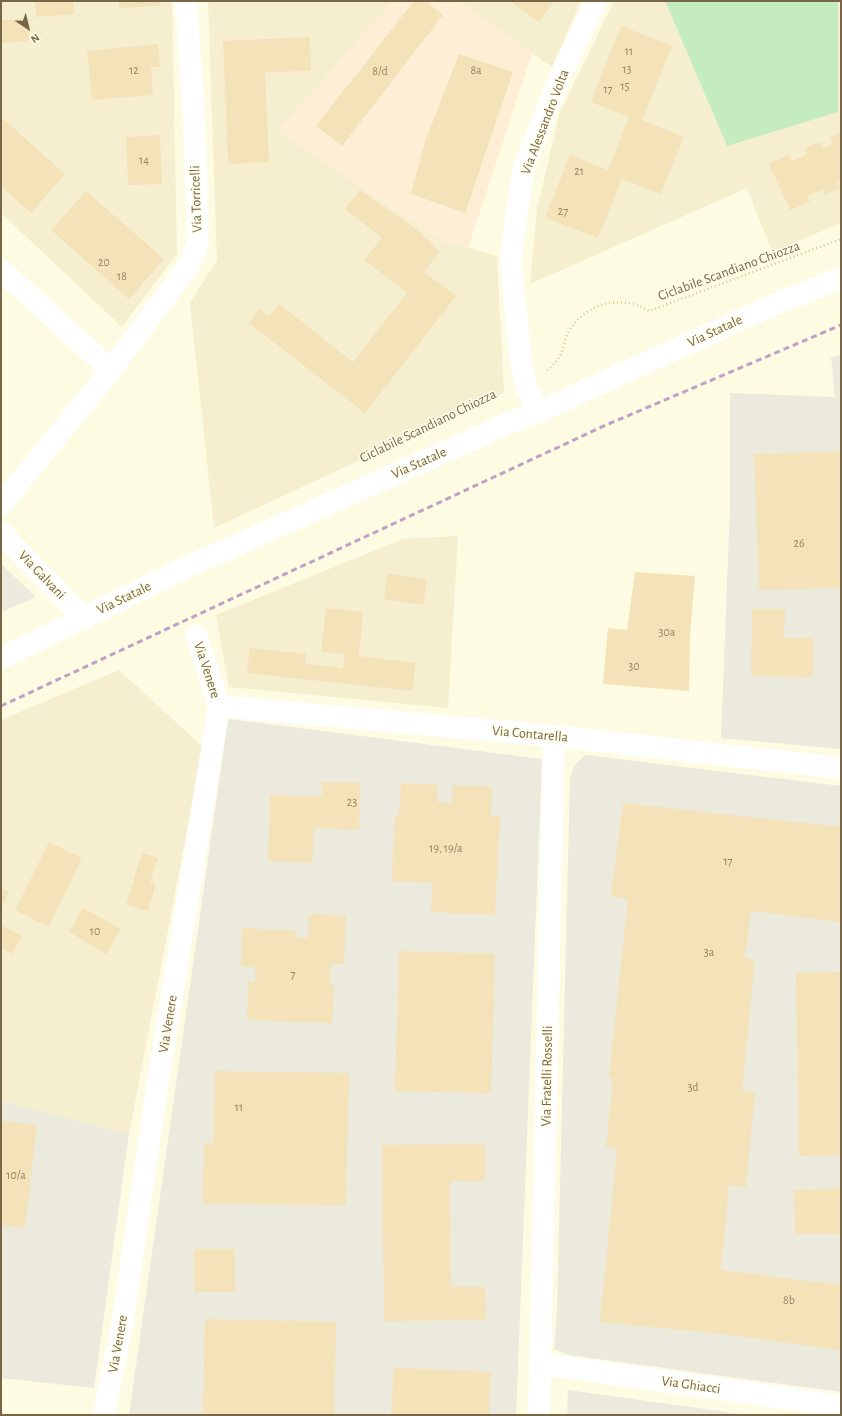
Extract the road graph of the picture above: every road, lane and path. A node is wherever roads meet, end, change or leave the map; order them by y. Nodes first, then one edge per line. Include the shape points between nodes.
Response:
1 (186, 1) edge
2 (596, 1) edge
3 (841, 239) edge
4 (1, 270) edge
5 (841, 278) edge
6 (111, 370) junction
7 (527, 389) junction
8 (538, 412) junction
9 (1, 504) edge
10 (1, 532) edge
11 (83, 618) junction
12 (196, 635) dead end
13 (1, 658) edge
14 (219, 706) junction
15 (554, 736) junction
16 (841, 768) edge
17 (541, 1364) junction
18 (841, 1406) edge
19 (104, 1415) edge
20 (539, 1415) edge

1 - 6 street, Via Torricelli via 194,118 198,244 189,265
2 - 7 street, Via Alessandro Volta via 559,79 524,167 511,257 518,338
3 - 7 path, Ciclabile Scandiano Chiozza via 649,311 641,306 618,302 596,305 578,319 569,332 559,359
4 - 6 street
5 - 8 street, Via Statale via 766,308
6 - 9 street, Via Torricelli
7 - 8 street, Via Alessandro Volta
8 - 11 street, Via Statale via 183,569
10 - 11 street, Via Galvani
11 - 13 street, Via Statale
12 - 14 street, Via Venere
14 - 15 street, Via Contarella
14 - 19 street, Via Venere via 157,1088 122,1325
15 - 16 street, Via Contarella
15 - 17 street, Via Fratelli Rosselli
17 - 18 street, Via Ghiacci
17 - 20 street, Via Fratelli Rosselli

